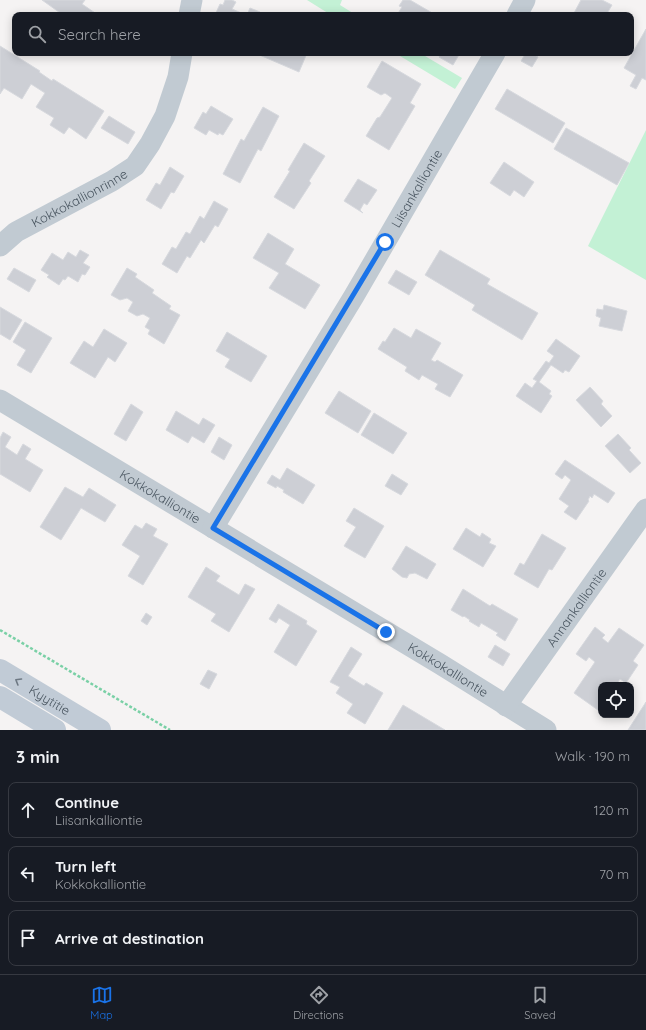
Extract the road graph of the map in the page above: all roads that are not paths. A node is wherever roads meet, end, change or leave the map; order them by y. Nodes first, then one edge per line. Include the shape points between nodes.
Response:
1 (192, 0) edge
2 (525, 0) edge
3 (190, 12) edge
4 (519, 12) edge
5 (182, 56) edge
6 (493, 56) edge
7 (0, 246) edge
8 (0, 400) edge
9 (646, 509) edge
10 (213, 528) junction
11 (0, 670) edge
12 (0, 697) edge
13 (506, 706) junction
14 (55, 730) edge
15 (100, 730) edge
16 (546, 730) edge

1 - 3 street
2 - 4 street
5 - 7 street, Kokkokallionrinne via 178,77 165,116 135,166 16,232
6 - 10 street, Liisankalliontie via 354,296
8 - 10 street, Kokkokalliontie
9 - 13 street, Annankalliontie
10 - 13 street, Kokkokalliontie
15 -> 11 main road, Kyytitie
12 - 14 main road, Kyytitie
13 - 16 street, Kokkokalliontie

